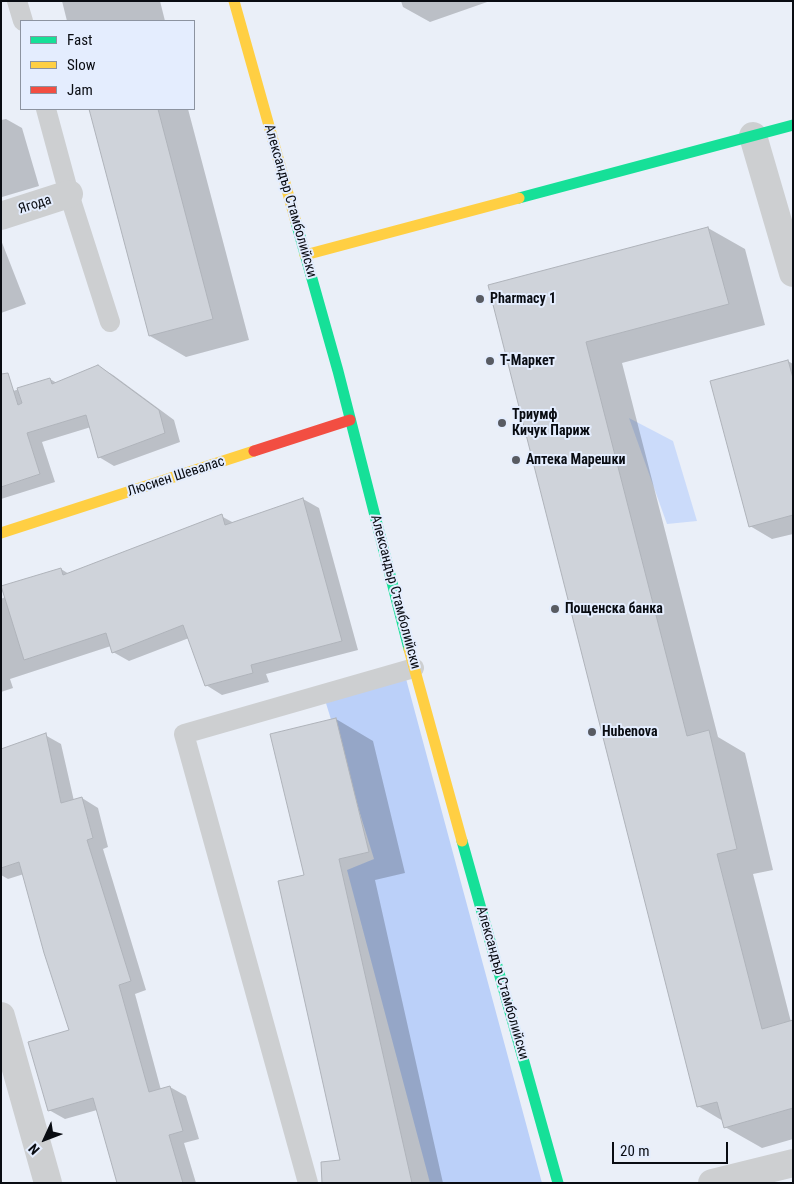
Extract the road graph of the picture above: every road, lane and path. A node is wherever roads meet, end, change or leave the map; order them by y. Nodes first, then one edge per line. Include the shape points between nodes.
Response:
1 (17, 1) edge
2 (234, 1) edge
3 (22, 20) edge
4 (46, 110) edge
5 (793, 125) edge
6 (753, 136) junction
7 (69, 194) junction
8 (1, 216) edge
9 (306, 255) junction
10 (793, 273) edge
11 (110, 322) dead end
12 (350, 420) junction
13 (1, 533) edge
14 (414, 668) junction
15 (1, 1016) edge
16 (793, 1164) edge
17 (48, 1183) edge
18 (308, 1183) edge
19 (558, 1183) edge
20 (712, 1183) edge

1 - 3 lane
2 - 9 street, Александър Стамболийски
4 - 7 lane
5 - 6 street
6 - 9 street
6 - 10 street
7 - 8 street, Ягода
7 - 11 lane
9 - 12 street, Александър Стамболийски
12 - 13 street, Люсиен Шевалас
12 - 14 street, Александър Стамболийски
14 - 18 lane via 184,734
14 - 19 street, Александър Стамболийски
15 - 17 street
16 - 20 street

